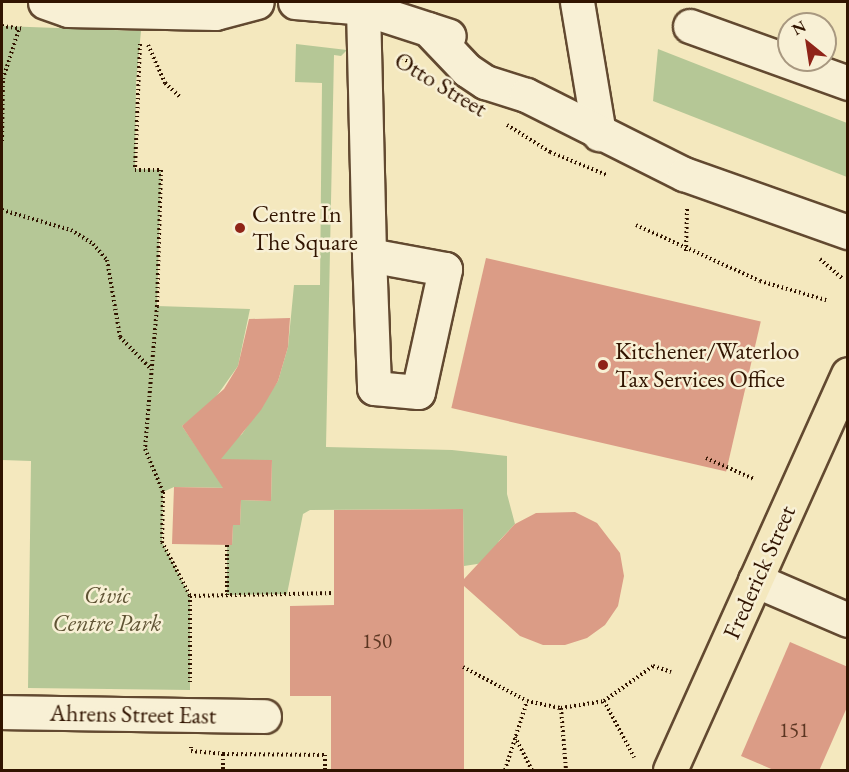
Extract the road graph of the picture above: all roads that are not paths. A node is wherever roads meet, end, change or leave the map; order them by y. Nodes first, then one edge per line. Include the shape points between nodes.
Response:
1 (257, 2) edge
2 (296, 2) edge
3 (577, 2) edge
4 (363, 8) junction
5 (38, 15) edge
6 (690, 26) dead end
7 (848, 83) edge
8 (599, 134) junction
9 (848, 232) edge
10 (369, 255) dead end
11 (848, 374) edge
12 (755, 580) junction
13 (848, 620) edge
14 (2, 711) edge
15 (264, 716) dead end
16 (670, 771) edge

1 - 5 street via 215,13 68,10
2 - 4 street, Otto Street
3 - 8 street
4 - 8 street, Otto Street via 469,43 526,95
4 - 10 street
6 - 7 street
8 - 9 street, Otto Street via 684,174
11 - 12 main road, Frederick Street
12 - 13 street
12 - 16 main road, Frederick Street
14 - 15 street, Ahrens Street East

